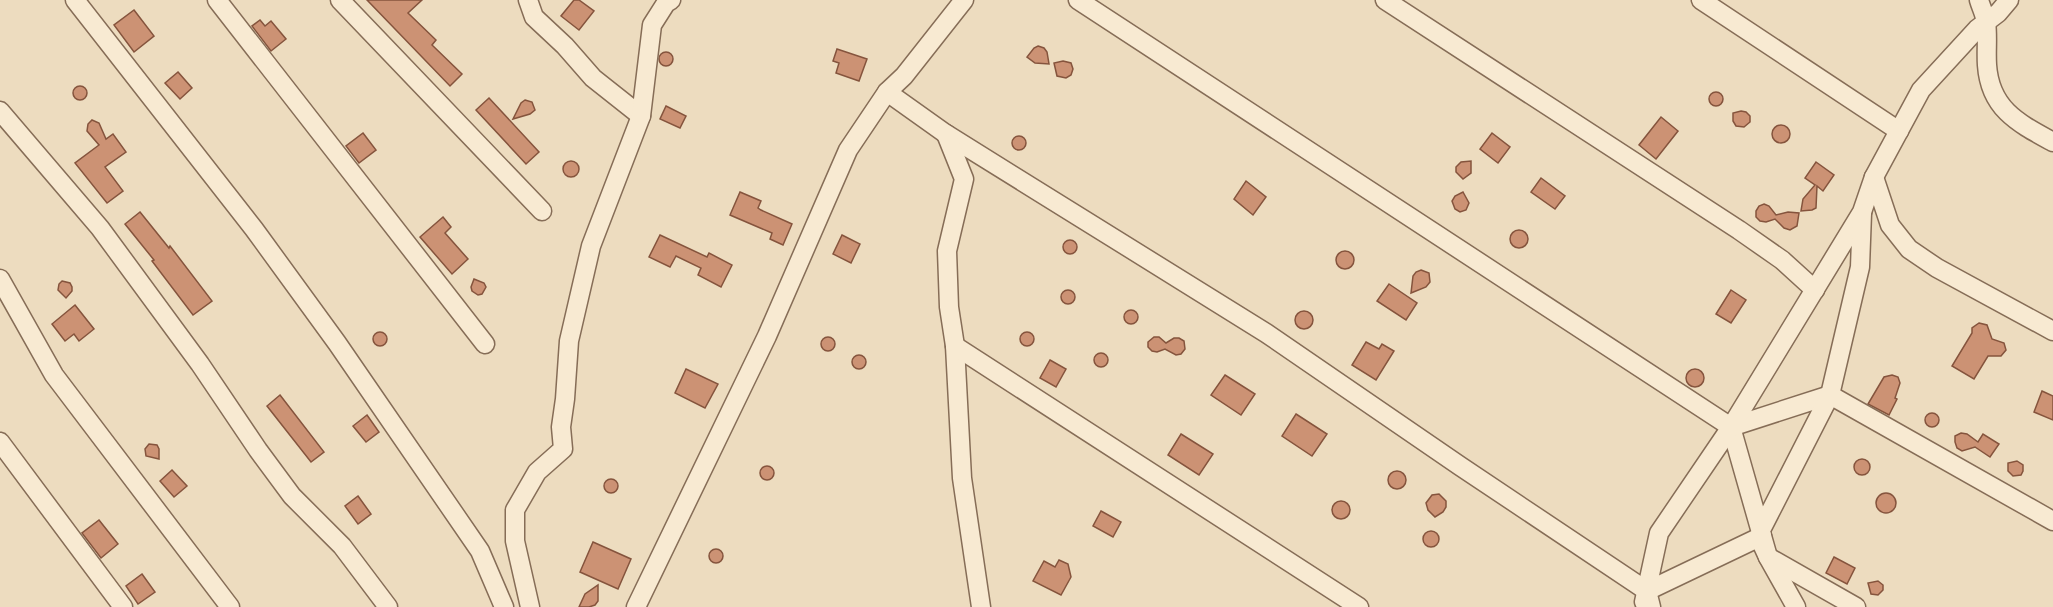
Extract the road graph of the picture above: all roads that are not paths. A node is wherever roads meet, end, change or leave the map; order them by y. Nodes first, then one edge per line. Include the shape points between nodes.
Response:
1 (75, 0) edge
2 (217, 0) edge
3 (340, 0) edge
4 (514, 0) edge
5 (671, 0) edge
6 (964, 0) edge
7 (1078, 0) edge
8 (1385, 0) edge
9 (1701, 0) edge
10 (1979, 0) edge
11 (2009, 0) edge
12 (531, 8) edge
13 (1986, 20) junction
14 (887, 92) junction
15 (0, 111) edge
16 (641, 116) junction
17 (1899, 131) junction
18 (946, 134) junction
19 (2053, 142) edge
20 (1874, 177) junction
21 (542, 211) dead end
22 (1862, 212) junction
23 (0, 279) edge
24 (1815, 290) junction
25 (2053, 331) edge
26 (485, 344) dead end
27 (955, 346) junction
28 (1830, 395) junction
29 (1731, 428) junction
30 (0, 442) edge
31 (2053, 521) edge
32 (1762, 536) junction
33 (1768, 557) junction
34 (1646, 603) edge
35 (123, 607) edge
36 (230, 607) edge
37 (388, 607) edge
38 (504, 607) edge
39 (530, 607) edge
40 (636, 607) edge
41 (981, 607) edge
42 (1359, 607) edge
43 (1796, 607) edge
44 (1856, 607) edge

1 - 38 street via 255,229 330,333 480,551
2 - 26 street
3 - 21 street
4 - 12 street
5 - 16 street via 652,25
6 - 14 street
7 - 29 street
8 - 24 street via 1739,230 1782,260
9 - 17 street
10 - 13 street
11 - 13 street
12 - 16 street via 593,78
13 - 17 street via 1922,90
13 - 19 street via 1992,91 2018,123
14 - 18 street
14 - 40 street via 848,150 767,336
15 - 37 street via 100,228 292,496 342,546
16 - 39 street via 588,257 569,341 561,427 563,449 537,472 515,510 515,541
17 - 20 street
18 - 27 street via 964,179 947,251
18 - 34 street via 1266,333 1460,466
20 - 22 street
20 - 25 street via 1890,225 1909,249
22 - 24 street
22 - 28 street via 1860,267
23 - 36 street via 54,375
24 - 29 street
27 - 41 street via 962,477
27 - 42 street
28 - 29 street
28 - 31 street
28 - 32 street via 1761,530
29 - 32 street
29 - 34 street via 1659,533
30 - 35 street
32 - 33 street
32 - 34 street
33 - 43 street
33 - 44 street

